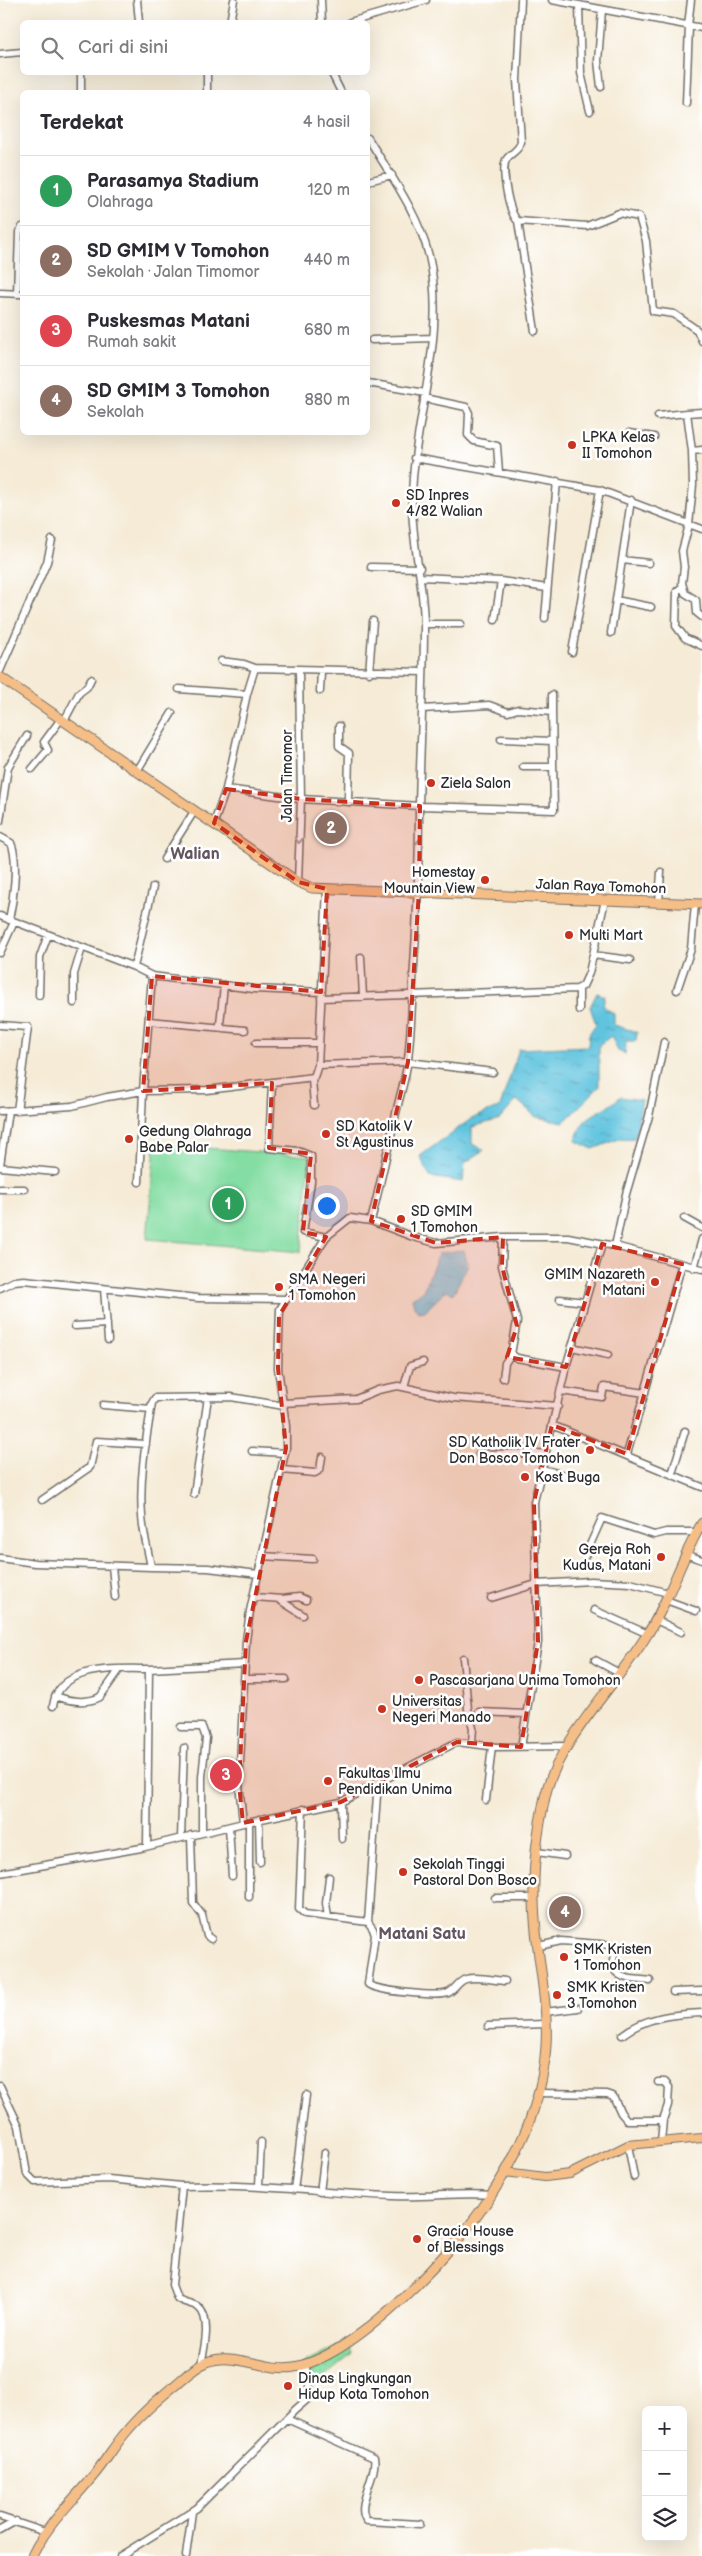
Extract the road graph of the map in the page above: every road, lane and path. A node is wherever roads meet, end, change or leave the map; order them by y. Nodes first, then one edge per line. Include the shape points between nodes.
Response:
1 (137, 0) edge
2 (234, 0) edge
3 (321, 0) edge
4 (426, 0) edge
5 (521, 0) edge
6 (552, 0) edge
7 (691, 0) edge
8 (576, 3) edge
9 (602, 10) junction
10 (140, 20) edge
11 (230, 20) edge
12 (322, 20) edge
13 (357, 20) edge
14 (688, 26) junction
15 (702, 28) edge
16 (20, 52) edge
17 (0, 54) edge
18 (81, 75) edge
19 (207, 75) edge
20 (332, 75) edge
21 (601, 87) dead end
22 (81, 90) edge
23 (207, 90) edge
24 (340, 90) edge
25 (686, 103) dead end
26 (590, 111) dead end
27 (370, 141) edge
28 (392, 175) junction
29 (370, 180) edge
30 (518, 221) junction
31 (20, 230) edge
32 (0, 294) edge
33 (20, 294) edge
34 (535, 331) dead end
35 (433, 338) junction
36 (372, 340) dead end
37 (702, 341) edge
38 (370, 383) edge
39 (425, 396) junction
40 (702, 412) edge
41 (687, 413) junction
42 (658, 416) dead end
43 (629, 433) dead end
44 (654, 437) dead end
45 (702, 450) edge
46 (692, 451) junction
47 (414, 458) junction
48 (499, 472) junction
49 (557, 481) junction
50 (702, 484) edge
51 (693, 485) junction
52 (600, 490) junction
53 (631, 500) junction
54 (688, 525) junction
55 (702, 529) edge
56 (52, 540) dead end
57 (622, 560) junction
58 (649, 563) dead end
59 (371, 567) dead end
60 (420, 568) junction
61 (421, 577) junction
62 (502, 581) junction
63 (682, 587) junction
64 (547, 588) junction
65 (616, 600) junction
66 (651, 607) dead end
67 (702, 617) edge
68 (545, 618) dead end
69 (495, 620) dead end
70 (373, 621) dead end
71 (424, 624) junction
72 (461, 624) dead end
73 (611, 633) dead end
74 (702, 646) edge
75 (572, 652) dead end
76 (221, 661) dead end
77 (255, 668) junction
78 (299, 670) junction
79 (0, 671) edge
80 (321, 671) junction
81 (423, 672) junction
82 (369, 673) junction
83 (0, 677) edge
84 (91, 679) dead end
85 (180, 688) dead end
86 (320, 691) dead end
87 (247, 694) junction
88 (552, 695) dead end
89 (422, 709) junction
90 (552, 712) junction
91 (172, 714) dead end
92 (63, 720) junction
93 (339, 726) dead end
94 (28, 736) dead end
95 (501, 739) dead end
96 (552, 741) junction
97 (523, 767) dead end
98 (552, 767) junction
99 (32, 769) dead end
100 (137, 771) junction
101 (226, 789) junction
102 (301, 799) junction
103 (348, 802) junction
104 (420, 806) junction
105 (195, 810) junction
106 (0, 821) edge
107 (214, 824) junction
108 (0, 837) edge
109 (164, 859) dead end
110 (661, 872) dead end
111 (298, 882) junction
112 (153, 887) dead end
113 (327, 889) junction
114 (419, 891) junction
115 (605, 900) junction
116 (659, 902) junction
117 (699, 904) edge
118 (0, 916) edge
119 (12, 921) junction
120 (48, 935) junction
121 (82, 948) junction
122 (0, 952) edge
123 (593, 955) junction
124 (361, 957) dead end
125 (630, 960) dead end
126 (134, 967) junction
127 (152, 976) junction
128 (224, 985) junction
129 (579, 988) junction
130 (677, 990) dead end
131 (39, 995) dead end
132 (321, 995) junction
133 (412, 995) junction
134 (363, 997) junction
135 (74, 1003) dead end
136 (579, 1010) dead end
137 (148, 1021) junction
138 (0, 1025) edge
139 (223, 1028) junction
140 (245, 1030) dead end
141 (664, 1042) dead end
142 (256, 1043) dead end
143 (319, 1043) junction
144 (408, 1062) junction
145 (318, 1065) junction
146 (493, 1072) dead end
147 (312, 1079) junction
148 (272, 1083) junction
149 (143, 1091) junction
150 (314, 1105) dead end
151 (0, 1111) edge
152 (8, 1111) junction
153 (17, 1111) junction
154 (0, 1166) edge
155 (55, 1172) dead end
156 (139, 1182) dead end
157 (0, 1189) edge
158 (24, 1189) dead end
159 (684, 1218) dead end
160 (371, 1221) junction
161 (702, 1228) edge
162 (326, 1237) junction
163 (503, 1237) junction
164 (702, 1239) edge
165 (602, 1244) junction
166 (616, 1246) junction
167 (682, 1264) junction
168 (694, 1268) junction
169 (702, 1270) edge
170 (0, 1288) edge
171 (104, 1289) junction
172 (287, 1299) junction
173 (560, 1299) dead end
174 (585, 1302) junction
175 (107, 1324) junction
176 (75, 1326) dead end
177 (108, 1340) dead end
178 (572, 1347) junction
179 (511, 1354) junction
180 (608, 1355) dead end
181 (423, 1362) dead end
182 (566, 1366) junction
183 (503, 1378) dead end
184 (404, 1387) junction
185 (561, 1391) junction
186 (645, 1393) junction
187 (208, 1396) junction
188 (283, 1404) junction
189 (103, 1405) dead end
190 (558, 1406) junction
191 (151, 1409) junction
192 (552, 1425) junction
193 (685, 1431) dead end
194 (146, 1444) junction
195 (252, 1451) dead end
196 (285, 1453) junction
197 (546, 1453) junction
198 (479, 1454) dead end
199 (627, 1454) junction
200 (322, 1457) dead end
201 (542, 1469) junction
202 (282, 1470) junction
203 (672, 1474) junction
204 (569, 1476) dead end
205 (702, 1487) edge
206 (194, 1494) dead end
207 (42, 1500) dead end
208 (702, 1523) edge
209 (697, 1532) junction
210 (685, 1554) junction
211 (262, 1556) junction
212 (585, 1556) dead end
213 (0, 1558) edge
214 (313, 1559) dead end
215 (702, 1560) edge
216 (112, 1566) junction
217 (151, 1566) junction
218 (258, 1574) junction
219 (536, 1584) junction
220 (667, 1596) junction
221 (115, 1597) dead end
222 (254, 1597) junction
223 (491, 1598) dead end
224 (278, 1599) junction
225 (306, 1600) dead end
226 (594, 1610) dead end
227 (696, 1611) dead end
228 (303, 1615) dead end
229 (656, 1620) junction
230 (680, 1632) dead end
231 (648, 1634) junction
232 (463, 1658) dead end
233 (595, 1660) dead end
234 (245, 1664) junction
235 (120, 1669) junction
236 (149, 1669) junction
237 (619, 1673) junction
238 (244, 1679) junction
239 (286, 1679) dead end
240 (55, 1696) junction
241 (53, 1706) dead end
242 (479, 1712) dead end
243 (526, 1714) junction
244 (181, 1727) dead end
245 (472, 1742) junction
246 (492, 1746) junction
247 (568, 1746) junction
248 (521, 1747) junction
249 (184, 1748) dead end
250 (378, 1781) junction
251 (486, 1800) dead end
252 (341, 1802) junction
253 (303, 1809) junction
254 (259, 1819) junction
255 (246, 1823) junction
256 (229, 1827) junction
257 (202, 1832) junction
258 (191, 1835) junction
259 (181, 1838) junction
260 (342, 1839) dead end
261 (147, 1846) junction
262 (537, 1852) junction
263 (565, 1856) dead end
264 (260, 1862) dead end
265 (0, 1873) edge
266 (232, 1876) dead end
267 (328, 1877) dead end
268 (249, 1897) dead end
269 (495, 1898) dead end
270 (534, 1898) junction
271 (328, 1916) junction
272 (368, 1922) junction
273 (211, 1939) dead end
274 (539, 1946) junction
275 (505, 1981) dead end
276 (650, 1981) dead end
277 (702, 1990) edge
278 (673, 1992) dead end
279 (578, 2008) dead end
280 (545, 2012) junction
281 (702, 2013) edge
282 (545, 2024) junction
283 (488, 2026) dead end
284 (622, 2035) dead end
285 (658, 2082) dead end
286 (0, 2086) edge
287 (539, 2093) junction
288 (306, 2096) dead end
289 (663, 2120) junction
290 (702, 2138) edge
291 (261, 2142) dead end
292 (661, 2142) junction
293 (628, 2145) junction
294 (325, 2152) dead end
295 (505, 2172) junction
296 (634, 2177) dead end
297 (182, 2186) junction
298 (258, 2186) junction
299 (294, 2190) junction
300 (320, 2192) junction
301 (492, 2195) junction
302 (305, 2363) junction
303 (201, 2364) junction
304 (287, 2418) junction
305 (192, 2512) junction
306 (0, 2517) edge
307 (16, 2521) junction
308 (420, 2524) dead end
309 (0, 2530) edge
310 (45, 2532) junction
311 (32, 2556) edge
312 (120, 2556) edge
313 (186, 2556) edge

1 - 10 street
2 - 11 street
3 - 12 street
4 - 13 street
5 - 30 street via 517,80 521,142 507,158 504,167 512,213
6 - 8 street
7 - 14 street
8 - 9 street
8 - 26 street via 581,73
9 - 14 street
9 - 21 street via 598,60
14 - 15 street
14 - 25 street
16 - 17 street
18 - 22 street
19 - 23 street
20 - 24 street
27 - 28 street
28 - 29 street
28 - 35 street via 417,223 428,256 433,288
30 - 34 street
30 - 37 street via 587,226 619,213 639,216 646,241 653,311 674,314 697,330
31 - 33 street
32 - 33 street
35 - 36 street
35 - 39 street
38 - 39 street
39 - 47 street
39 - 48 street via 466,407 469,413 468,435 474,441 497,446
40 - 41 street
41 - 42 street
41 - 46 street
43 - 44 street
45 - 46 street
46 - 51 street
47 - 48 street
47 - 60 street via 413,528
48 - 49 street
49 - 52 street
49 - 64 street
50 - 51 street
51 - 54 street
52 - 53 street
52 - 75 street
53 - 54 street
53 - 57 street
54 - 55 street
54 - 63 street via 682,551
56 - 79 street via 47,562
57 - 58 street
57 - 65 street
59 - 60 street
60 - 61 street
61 - 62 street
61 - 71 street
62 - 64 street
62 - 69 street
63 - 67 street via 696,600
63 - 74 street via 677,591 676,626 685,638
64 - 68 street
65 - 66 street
65 - 73 street
70 - 82 street
71 - 72 street
71 - 81 street
76 - 77 street
77 - 78 street
77 - 87 street
78 - 80 street
78 - 102 street, Jalan Timomor
80 - 82 street
80 - 86 street
81 - 82 street
81 - 89 street
83 - 92 highway, Jalan Raya Tomohon
84 - 92 street
85 - 87 street
87 - 101 street
88 - 90 street
89 - 90 street via 489,705 508,712
89 - 104 street
90 - 96 street
91 - 100 street
92 - 99 street via 44,742 48,750
92 - 100 highway, Jalan Raya Tomohon
93 - 103 street via 339,746 349,753
94 - 106 street via 8,767
95 - 96 street
96 - 98 street
97 - 98 street
98 - 104 street via 554,810
100 - 105 highway, Jalan Raya Tomohon
101 - 102 street
101 - 107 street
102 - 103 street
102 -> 111 street, Jalan Timomor
103 - 104 street
114 -> 104 street
105 - 107 highway, Jalan Raya Tomohon
105 - 109 street
107 - 111 highway, Jalan Raya Tomohon
108 - 119 street via 11,844 13,852
110 - 116 street
111 - 113 highway, Jalan Raya Tomohon via 312,888
112 - 126 street
113 - 114 highway, Jalan Raya Tomohon
113 - 132 street
114 - 115 highway, Jalan Raya Tomohon
114 - 133 street
115 - 116 highway, Jalan Raya Tomohon
115 - 123 street
116 - 117 highway, Jalan Raya Tomohon
117 - 130 street via 692,949
118 - 119 street
119 - 120 street
119 - 122 street
120 - 121 street
120 - 131 street via 40,957
121 - 126 street
121 - 135 street via 74,974
123 - 125 street
123 - 129 street via 587,980
124 - 134 street
126 - 127 street
127 - 128 street
127 - 137 street
128 - 132 street
128 - 139 street via 220,1024
129 - 133 street
129 - 136 street
132 - 134 street
132 - 143 street
133 - 134 street
133 - 144 street
137 - 139 street
137 - 149 street
138 - 153 street via 28,1027
139 - 140 street
141 - 166 street
142 - 143 street
143 - 145 street
144 - 145 street
144 - 146 street
144 - 160 street
145 - 147 street
147 - 148 street
147 - 150 street
148 - 149 street via 207,1090
148 - 162 street via 269,1148 311,1156 311,1182 303,1232
149 - 153 street via 72,1106
149 - 156 street
151 - 152 street
152 - 153 street
152 - 154 street
154 - 155 street
157 - 158 street
159 - 161 street
160 - 162 street via 350,1218
160 - 163 street via 436,1243
162 - 172 street
163 - 165 street via 568,1237
163 - 179 street via 502,1266 517,1321
164 - 168 street
165 - 166 street
165 - 174 street
166 - 167 street
167 - 168 street
167 - 186 street
168 - 169 street
170 - 171 street via 24,1280
171 - 172 street via 198,1298
171 - 175 street
172 - 188 street via 280,1309 277,1335
173 - 174 street
174 - 178 street
175 - 176 street
175 - 177 street
178 - 180 street
178 - 182 street
179 - 182 street via 517,1358
179 - 183 street via 504,1363
181 - 184 street via 410,1366
182 - 185 street
184 - 188 street via 388,1387 356,1399
184 - 190 street via 452,1398
185 - 186 street via 602,1397 604,1387
185 - 190 street
186 - 199 street
187 - 188 street
187 - 191 street via 155,1398
187 - 206 street
188 - 196 street
189 - 191 street
190 - 192 street
191 - 194 street
192 - 197 street
192 - 199 street
193 - 203 street
194 - 207 street via 96,1441 90,1467
194 - 217 street via 142,1518
195 - 196 street
196 - 202 street
197 - 198 street
197 - 201 street
199 - 203 street
200 - 202 street via 320,1470 315,1472
201 - 204 street
201 - 219 street via 534,1502
202 - 211 street
203 - 205 street
208 - 209 highway
209 - 210 highway
209 - 212 street via 654,1535 602,1518
210 - 215 street
210 - 220 highway
211 - 214 street
211 - 218 street
213 - 216 street via 35,1564
216 - 217 street
216 - 221 street
217 - 218 street
218 - 222 street
219 - 220 street via 630,1583
219 - 223 street
219 - 243 street via 538,1642
220 - 227 street
220 - 229 highway
222 - 224 street
222 - 234 street
224 - 225 street via 299,1597
224 - 228 street
226 - 231 street
229 - 230 street
229 - 231 highway
231 - 237 highway
232 - 245 street
233 - 237 street
234 - 236 street
234 - 238 street
235 - 236 street
235 - 240 street via 100,1670 73,1678
235 - 240 street via 95,1699 84,1701
236 - 261 street
237 - 247 highway
238 - 239 street
238 - 255 street via 239,1784
240 - 241 street
242 - 243 street
243 - 248 street
244 - 257 street via 202,1727 206,1738
245 - 246 street
245 - 250 street via 453,1743
246 - 248 street
246 - 251 street
247 - 248 street
247 - 262 highway via 557,1761 545,1796
249 - 259 street
250 - 252 street
250 - 272 street
252 - 253 street
252 - 260 street
253 - 254 street
253 - 271 street via 299,1909 305,1914
254 - 255 street
254 - 264 street
255 - 256 street
255 - 268 street
256 - 257 street
256 - 266 street
257 - 258 street
258 - 259 street
258 - 273 street via 192,1903 202,1915 207,1936
259 - 261 street
261 - 265 street
262 - 263 street
262 - 270 highway
267 - 271 street
269 - 270 street
270 - 274 highway
271 - 272 street
272 - 275 street via 374,1931 367,1980 370,1987 442,1994 467,1979
274 - 276 street via 561,1941 612,1945 613,1966 617,1974
274 - 280 highway
277 - 278 street
279 - 280 street
280 - 282 highway
281 - 284 street via 659,2018 632,2027
282 - 283 street
282 - 287 highway via 546,2043
285 - 289 street via 665,2082 669,2087
286 - 297 street via 19,2126 27,2174 35,2182 108,2179
287 - 289 street via 607,2094 613,2096 627,2120
287 - 295 highway
288 - 299 street
289 - 292 street
290 - 292 main road
291 - 298 street
292 - 293 main road
293 - 295 main road via 570,2174 545,2177
293 - 296 street
294 - 300 street
295 - 301 highway
297 - 298 street
297 - 303 street via 172,2290 177,2298 199,2308 204,2315 205,2340
298 - 299 street
299 - 300 street
300 - 301 street via 412,2197
301 - 302 highway via 478,2215 393,2307 333,2352
302 - 303 highway via 294,2367 274,2367 218,2359
302 - 304 street via 311,2396
303 - 310 highway via 138,2418
304 - 305 street via 228,2480
304 - 308 street via 374,2458 375,2466 363,2508 366,2521
305 - 312 street
305 - 313 street
306 - 307 street
307 - 309 street
307 - 310 street
310 - 311 highway

